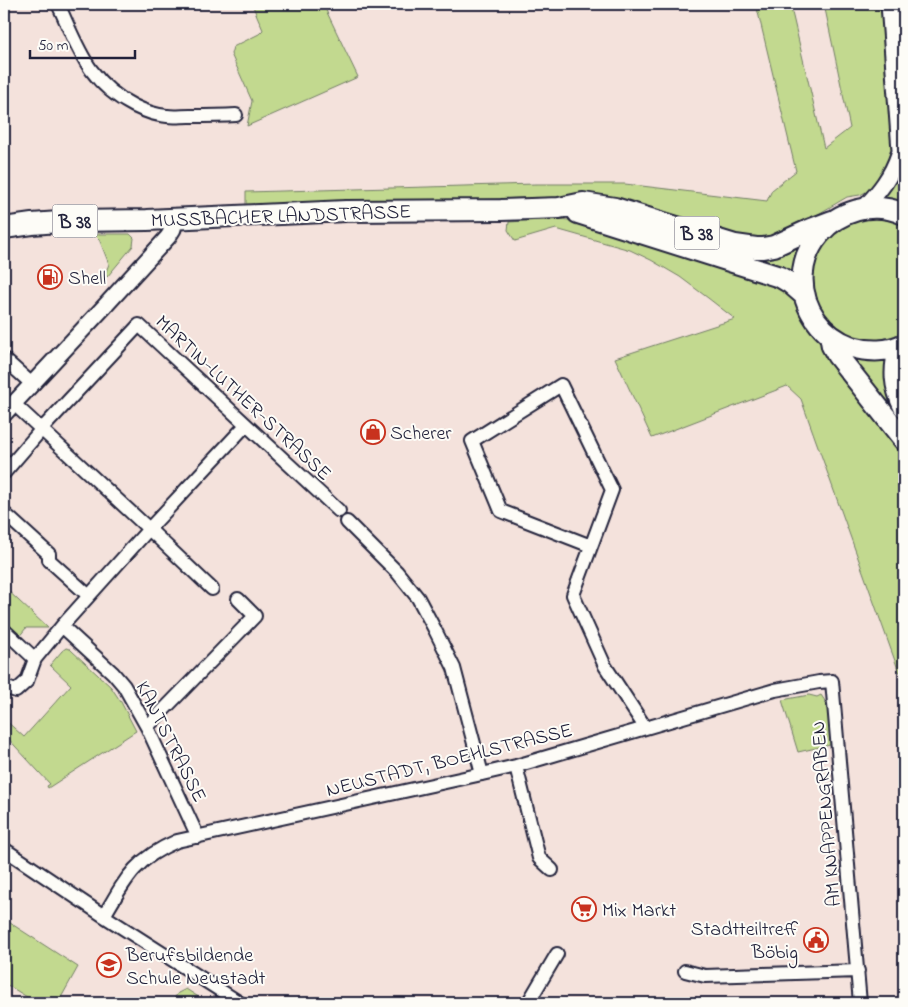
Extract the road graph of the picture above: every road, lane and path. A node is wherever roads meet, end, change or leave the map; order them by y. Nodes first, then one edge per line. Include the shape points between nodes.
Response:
1 (58, 4) edge
2 (889, 4) edge
3 (236, 115) dead end
4 (900, 150) junction
5 (904, 175) edge
6 (559, 208) junction
7 (863, 208) junction
8 (904, 214) edge
9 (175, 218) junction
10 (832, 221) junction
11 (4, 228) edge
12 (805, 296) junction
13 (830, 335) junction
14 (902, 345) edge
15 (4, 359) edge
16 (32, 384) junction
17 (904, 407) edge
18 (9, 409) edge
19 (246, 425) junction
20 (41, 430) junction
21 (904, 440) edge
22 (4, 473) edge
23 (339, 511) dead end
24 (4, 513) edge
25 (347, 522) dead end
26 (149, 529) junction
27 (591, 546) junction
28 (212, 589) dead end
29 (88, 596) junction
30 (238, 599) dead end
31 (62, 626) junction
32 (4, 630) edge
33 (35, 659) junction
34 (832, 681) joint
35 (4, 687) edge
36 (147, 726) junction
37 (645, 727) junction
38 (516, 766) junction
39 (482, 774) junction
40 (198, 837) junction
41 (4, 849) edge
42 (552, 870) dead end
43 (104, 916) junction
44 (557, 954) dead end
45 (685, 971) dead end
46 (858, 972) junction
47 (240, 1003) edge
48 (528, 1003) edge
49 (860, 1003) edge

1 - 3 street via 98,80 127,103 168,116
2 - 4 street
4 - 5 street
4 - 7 street via 888,180
6 - 9 main road, MUSSBACHER LANDSTRASSE / B 38 via 346,211
6 - 10 main road, B 38 via 597,205 735,245 756,248 774,246
6 - 12 main road, B 38 via 780,277
7 - 8 main road via 888,209
7 - 10 main road
9 - 11 main road, MUSSBACHER LANDSTRASSE / B 38 via 72,220
9 - 16 street via 168,237
10 - 12 main road via 809,251 803,273
12 - 13 main road via 815,318
13 - 14 main road via 863,350 884,350
13 - 21 main road via 836,355
14 - 17 main road via 896,357 895,375 896,388
15 - 16 street
16 - 18 street
18 - 20 street
19 - 20 street, MARTIN-LUTHER-STRASSE via 139,325
19 - 23 street, MARTIN-LUTHER-STRASSE
19 - 26 street
20 - 22 street, MARTIN-LUTHER-STRASSE
20 - 26 street
24 - 29 street
25 - 39 street via 418,598 454,668
26 - 28 street
26 - 29 street
27 - 27 street via 612,490 561,385 472,441 501,512
27 - 37 street via 573,596 605,666
29 - 31 street
30 - 36 street via 255,616
31 - 33 street
31 - 36 street, KANTSTRASSE via 113,673
32 - 33 street
33 - 35 street via 27,680 16,691
34 - 37 street, NEUSTADT, BOEHLSTRASSE via 776,690
34 - 46 street, AM KNAPPENGRABEN
36 - 40 street, KANTSTRASSE
37 - 38 street, NEUSTADT, BOEHLSTRASSE
38 - 39 street, NEUSTADT, BOEHLSTRASSE
38 - 42 street via 539,858
39 - 40 street, NEUSTADT, BOEHLSTRASSE
40 - 43 street, NEUSTADT, BOEHLSTRASSE via 163,847 138,865
41 - 43 street
43 - 47 street
44 - 48 street
45 - 46 street via 705,976
46 - 49 street, AM KNAPPENGRABEN

